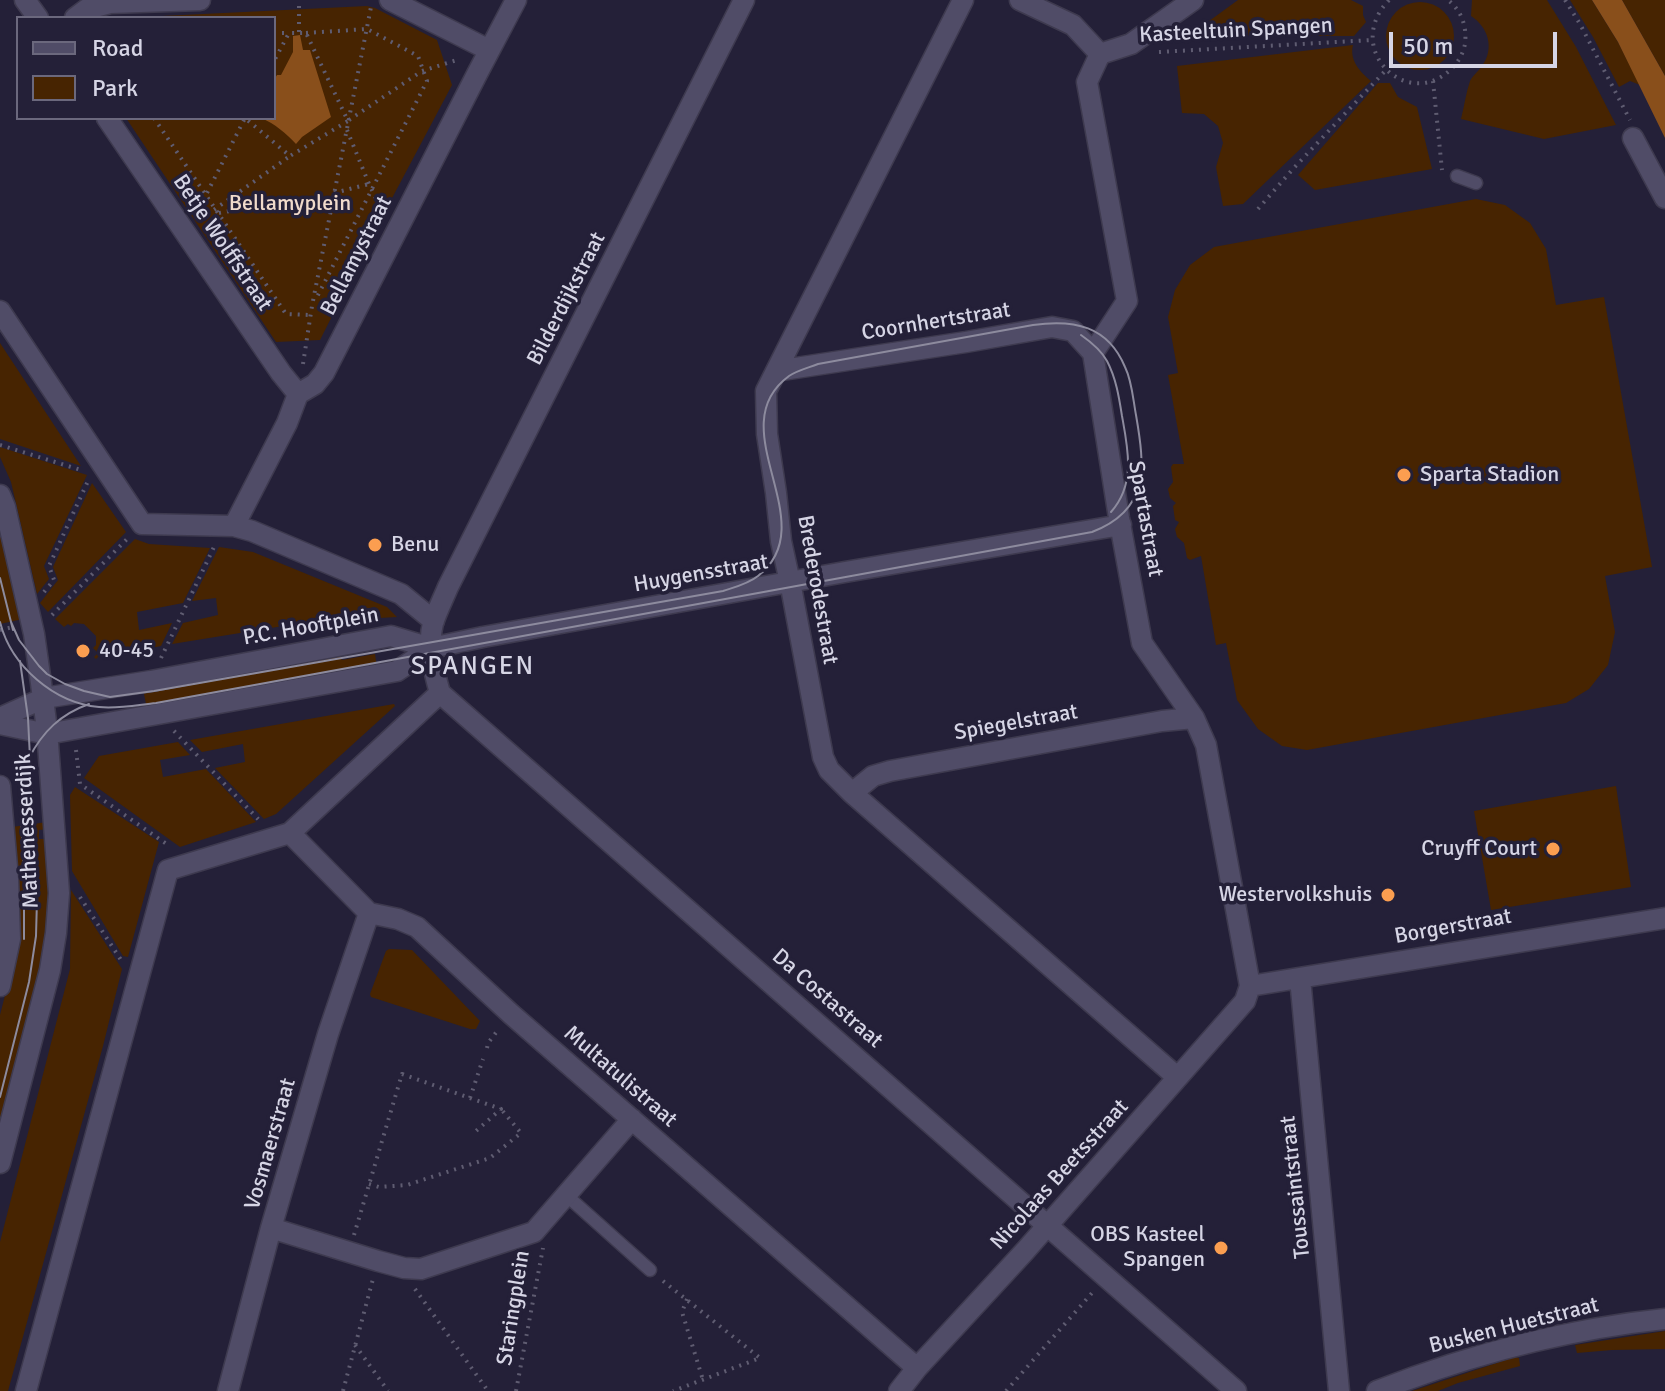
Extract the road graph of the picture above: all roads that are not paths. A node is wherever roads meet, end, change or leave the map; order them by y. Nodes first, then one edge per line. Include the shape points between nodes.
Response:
1 (200, 0) edge
2 (390, 0) edge
3 (516, 0) edge
4 (744, 0) edge
5 (963, 0) edge
6 (1020, 0) edge
7 (1193, 0) edge
8 (78, 16) edge
9 (489, 50) junction
10 (1100, 54) junction
11 (108, 120) edge
12 (1633, 138) road end
13 (1457, 176) dead end
14 (1476, 183) dead end
15 (1665, 198) edge
16 (0, 311) edge
17 (1093, 353) junction
18 (776, 371) junction
19 (298, 394) junction
20 (0, 495) edge
21 (1121, 525) junction
22 (234, 526) junction
23 (790, 583) junction
24 (434, 621) junction
25 (431, 648) junction
26 (440, 693) junction
27 (44, 698) junction
28 (1194, 718) junction
29 (0, 721) edge
30 (47, 734) junction
31 (0, 786) edge
32 (852, 793) junction
33 (2, 825) edge
34 (283, 835) junction
35 (369, 913) junction
36 (1665, 918) edge
37 (1300, 978) junction
38 (0, 986) edge
39 (1250, 986) junction
40 (1177, 1077) junction
41 (632, 1119) junction
42 (0, 1163) edge
43 (566, 1195) junction
44 (1048, 1224) junction
45 (271, 1228) junction
46 (650, 1270) road end
47 (1665, 1319) edge
48 (917, 1368) junction
49 (26, 1391) edge
50 (228, 1391) edge
51 (899, 1391) edge
52 (1236, 1391) edge
53 (1339, 1391) edge
54 (1377, 1391) edge

1 - 8 street via 110,3
2 - 9 street
3 - 9 street, Bellamystraat
4 - 24 street, Bilderdijkstraat
5 - 18 street, Brederodestraat
6 - 10 street via 1073,25
7 - 10 street via 1131,44
9 - 19 street, Bellamystraat via 324,373
10 - 17 street via 1087,82 1127,301
11 - 19 street, Betje Wolffstraat
12 - 15 street
13 - 14 lane
16 - 22 street via 142,524
17 - 18 street, Coornhertstraat via 1073,331 1052,327
17 - 21 street, Spartastraat
18 - 23 street, Brederodestraat via 766,391 767,434
19 - 22 street, Bellamystraat
20 - 27 street, Mathenesserdijk
21 - 23 street, Huygensstraat
21 - 28 street, Spartastraat via 1142,643
22 - 24 street, P.C. Hooftplein via 401,594
23 - 25 street, Huygensstraat
23 - 32 street, Brederodestraat via 823,757
24 - 25 street
25 - 26 street
25 - 27 street, P.C. Hooftplein via 391,636
25 - 30 street, P.C. Hooftplein via 397,671
26 - 34 street
26 - 44 street, Da Costastraat
27 - 29 street, P.C. Hooftplein
27 - 30 street, Mathenesserdijk
28 - 32 street, Spiegelstraat via 890,771 873,776
28 - 39 street, Spartastraat via 1206,745
29 - 30 street, P.C. Hooftplein
30 - 42 street, Mathenesserdijk via 58,881 56,933
31 - 33 street, Mathenesserdijk
32 - 40 street, Brederodestraat
33 - 38 street, Mathenesserdijk via 10,939
34 - 35 street
34 - 49 street via 168,870
35 - 41 street, Multatulistraat via 417,927
35 - 45 street, Vosmaerstraat
36 - 37 street, Borgerstraat
37 - 39 street, Borgerstraat
37 - 53 street, Toussaintstraat
39 - 40 street, Nicolaas Beetsstraat via 1245,1001
40 - 44 street, Nicolaas Beetsstraat
41 - 43 street
41 - 48 street, Multatulistraat
43 - 45 street via 534,1232 421,1269
43 - 46 lane
44 - 48 street, Nicolaas Beetsstraat
44 - 52 street, Da Costastraat
45 - 50 street, Vosmaerstraat
47 - 54 street, Busken Huetstraat via 1528,1343
48 - 51 street, Nicolaas Beetsstraat

